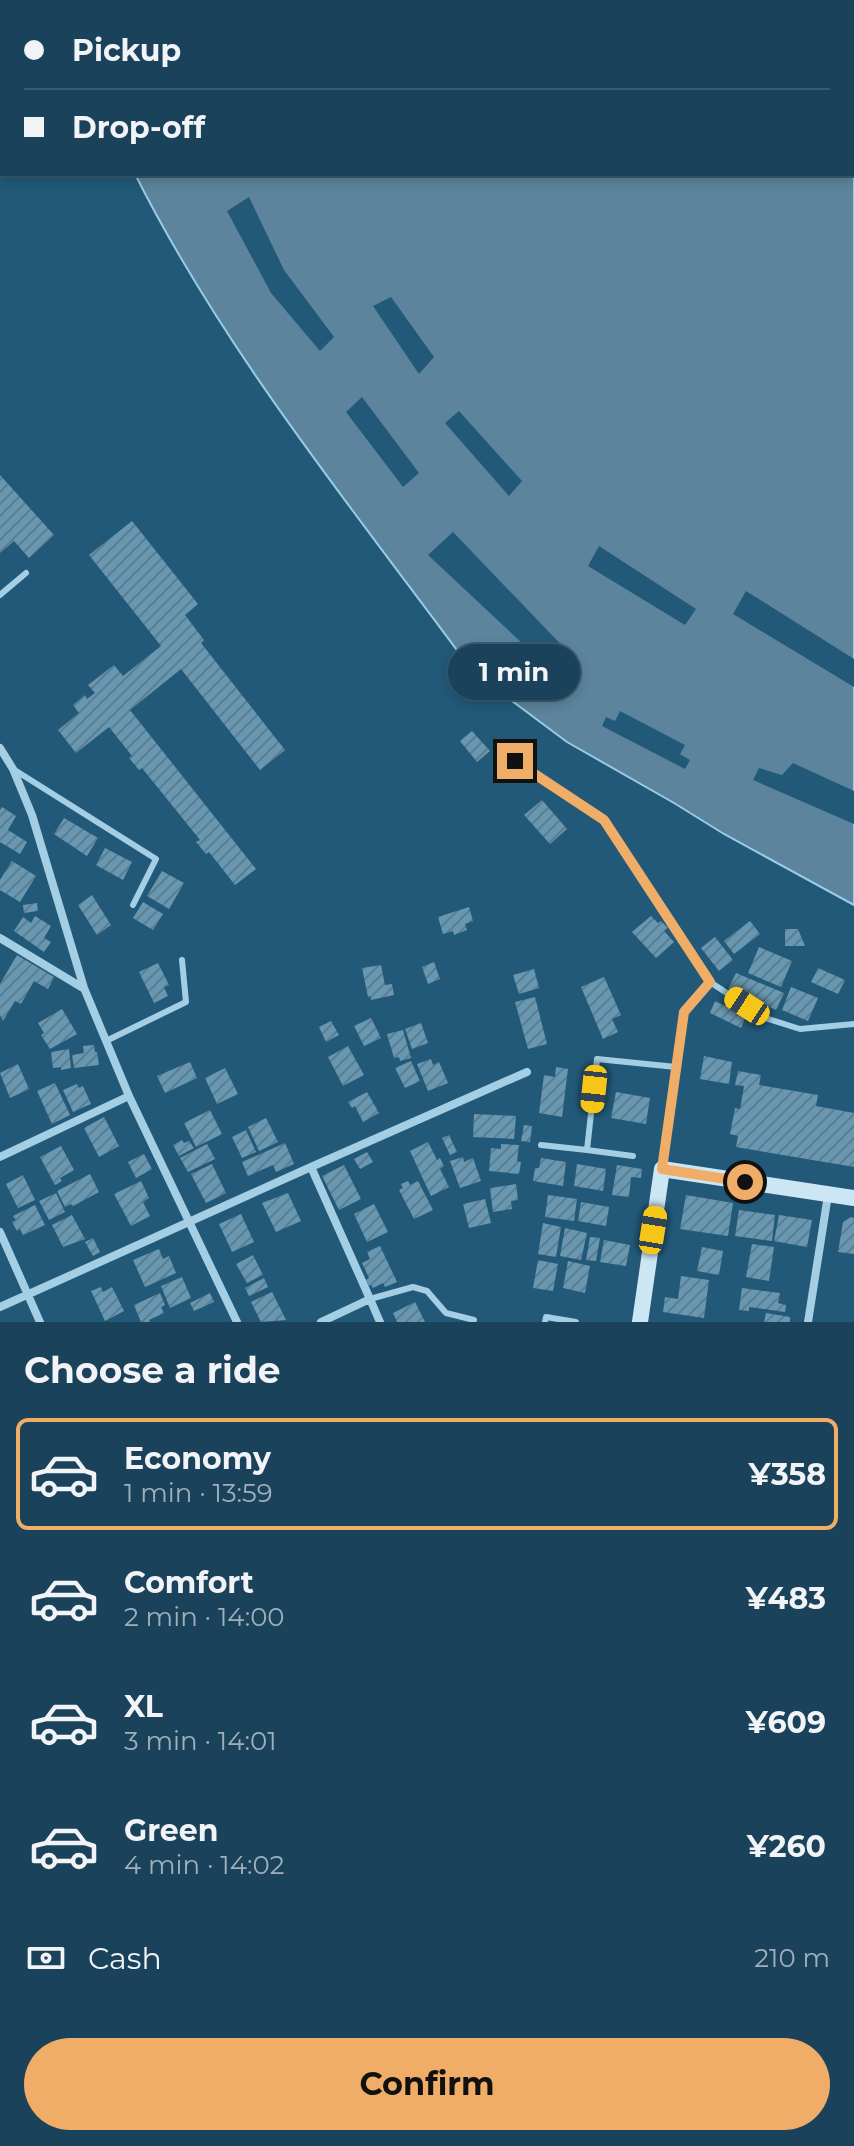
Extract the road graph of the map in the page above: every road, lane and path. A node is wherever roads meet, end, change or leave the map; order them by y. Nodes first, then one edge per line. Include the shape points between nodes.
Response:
1 (26, 573) dead end
2 (0, 595) edge
3 (0, 748) edge
4 (515, 761) dead end
5 (13, 769) junction
6 (133, 905) dead end
7 (0, 938) edge
8 (182, 960) dead end
9 (710, 982) junction
10 (84, 988) junction
11 (854, 1024) edge
12 (106, 1041) junction
13 (676, 1067) junction
14 (527, 1072) dead end
15 (129, 1096) junction
16 (541, 1145) dead end
17 (587, 1150) junction
18 (633, 1156) dead end
19 (0, 1157) edge
20 (311, 1167) junction
21 (662, 1169) junction
22 (828, 1195) junction
23 (854, 1198) edge
24 (188, 1222) junction
25 (0, 1232) edge
26 (28, 1294) junction
27 (370, 1299) junction
28 (0, 1307) edge
29 (474, 1320) dead end
30 (40, 1322) edge
31 (237, 1322) edge
32 (321, 1322) edge
33 (380, 1322) edge
34 (545, 1322) edge
35 (576, 1322) edge
36 (640, 1322) edge
37 (808, 1322) edge

1 - 2 lane
3 - 5 street
4 - 9 lane via 604,820
5 - 6 lane via 156,859
5 - 10 street
7 - 10 street
8 - 12 lane via 186,1002
9 - 11 lane via 765,1018 800,1029
9 - 13 street via 684,1012
10 - 12 street
12 - 15 street
13 - 17 lane via 597,1059
13 - 21 street
14 - 20 street
15 - 19 street
15 - 24 street
16 - 17 lane
17 - 18 lane
20 - 24 street
20 - 27 street
21 - 22 street
21 - 36 street
22 - 23 street
22 - 37 street
24 - 26 street
24 - 31 street
25 - 26 street
26 - 28 street
26 - 30 street
27 - 29 lane via 413,1287 427,1291 446,1313
27 - 32 street
27 - 33 street
34 - 35 lane via 546,1317

